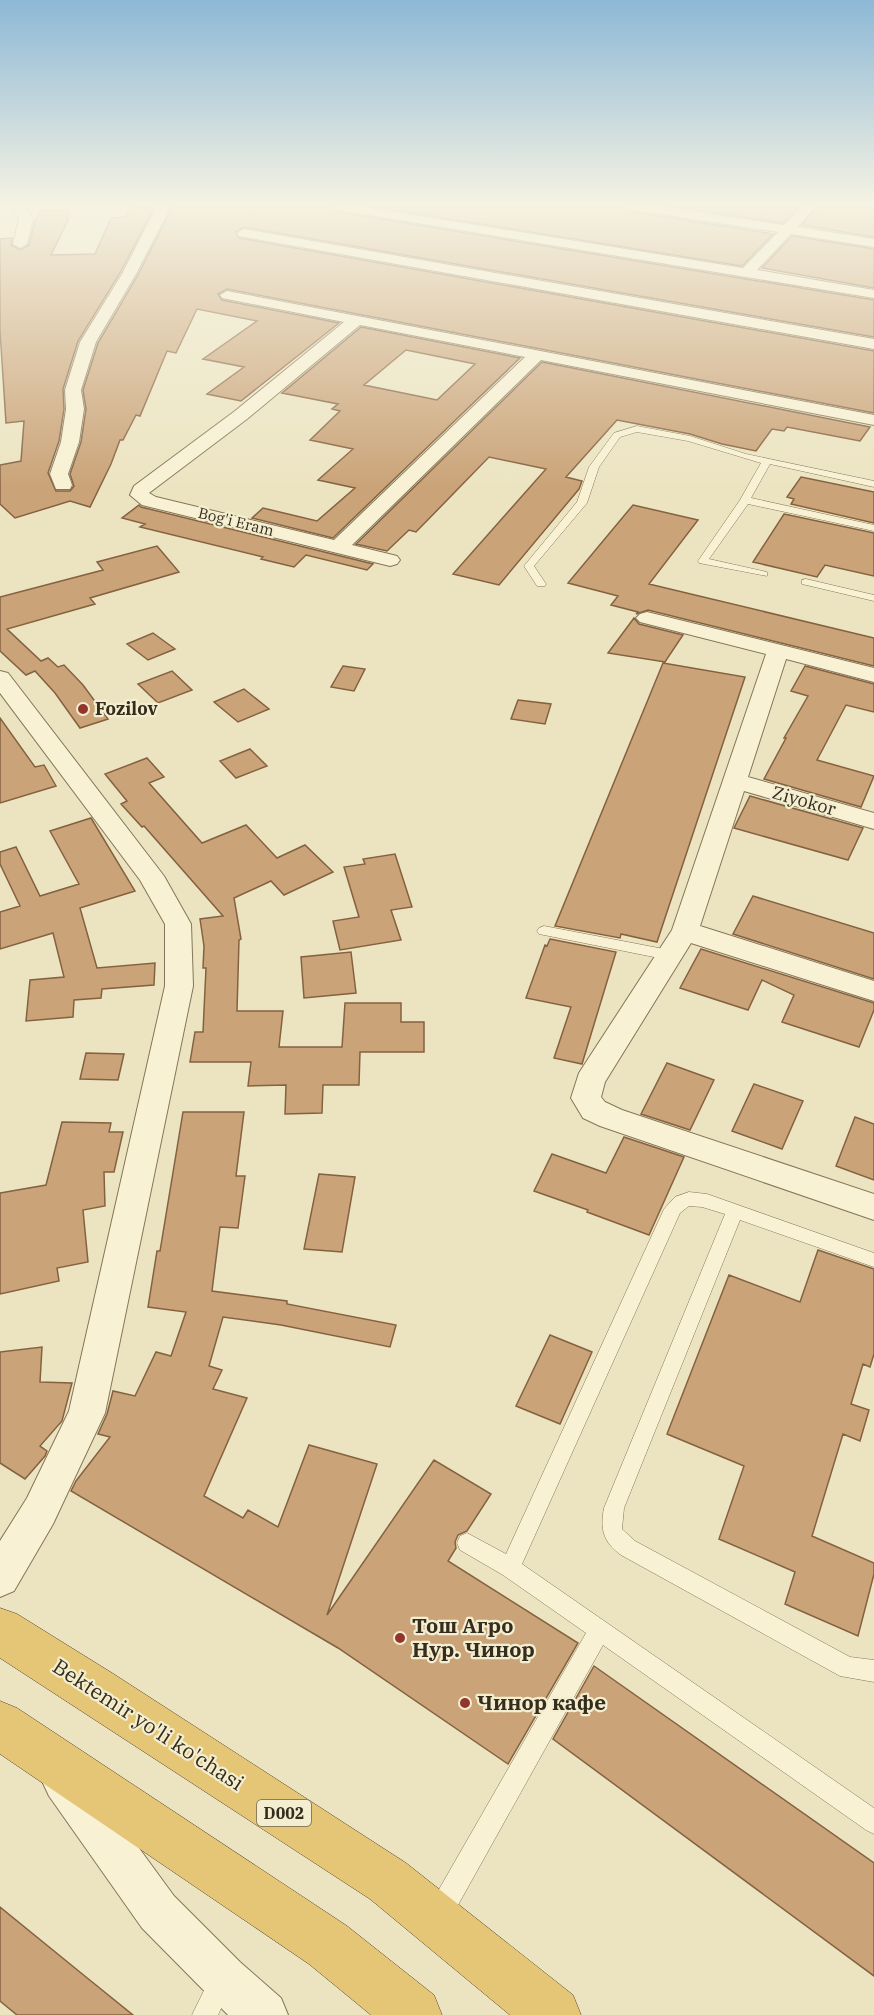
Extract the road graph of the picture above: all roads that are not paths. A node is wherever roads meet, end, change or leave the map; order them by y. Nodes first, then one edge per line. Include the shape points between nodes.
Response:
1 (113, 300) edge
2 (254, 300) edge
3 (624, 300) edge
4 (358, 319) junction
5 (874, 344) edge
6 (538, 354) junction
7 (874, 420) edge
8 (767, 461) junction
9 (874, 484) edge
10 (63, 485) dead end
11 (744, 500) junction
12 (874, 528) edge
13 (338, 547) junction
14 (390, 560) dead end
15 (763, 574) dead end
16 (806, 582) dead end
17 (541, 584) dead end
18 (874, 598) edge
19 (647, 618) dead end
20 (778, 651) junction
21 (874, 675) edge
22 (2, 684) edge
23 (735, 781) junction
24 (874, 821) edge
25 (544, 931) dead end
26 (685, 931) junction
27 (669, 955) junction
28 (874, 991) edge
29 (874, 1207) edge
30 (735, 1211) junction
31 (874, 1260) edge
32 (467, 1543) dead end
33 (510, 1568) junction
34 (0, 1577) edge
35 (600, 1630) junction
36 (0, 1631) edge
37 (874, 1671) edge
38 (21, 1738) edge
39 (874, 1822) edge
40 (436, 1920) junction
41 (214, 1997) edge
42 (264, 2015) edge
43 (414, 2015) edge
44 (553, 2015) edge

1 - 10 street via 88,342 73,390 75,409 70,442 59,474
2 - 4 street
3 - 5 street
4 - 6 street
4 - 13 street, Bog'i Eram via 139,495 149,501
6 - 7 street
6 - 13 street
8 - 9 lane
8 - 11 lane
8 - 17 lane via 637,429 617,435 594,467 582,503 529,566
11 - 12 lane
11 - 15 lane via 703,561
13 - 14 street
16 - 18 lane
19 - 20 street
20 - 21 street
20 - 23 street
22 - 34 street via 151,876 178,924 179,986 87,1413 40,1510
23 - 24 street, Ziyokor
23 - 26 street
25 - 27 lane
26 - 27 street
26 - 28 street
27 - 29 street via 590,1081 586,1098 594,1110
30 - 31 lane
30 - 33 lane via 692,1197 680,1201 674,1209
30 - 37 lane via 614,1508 610,1527 615,1540 628,1548 848,1668
32 - 33 lane
33 - 35 lane
35 - 39 lane
35 - 40 lane
36 - 40 highway, Bektemir yo'li ko'chasi / D002 via 388,1881
38 - 41 street via 158,1912
38 - 43 highway via 328,1945
40 - 44 highway, Bektemir yo'li ko'chasi / D002
41 - 42 street

